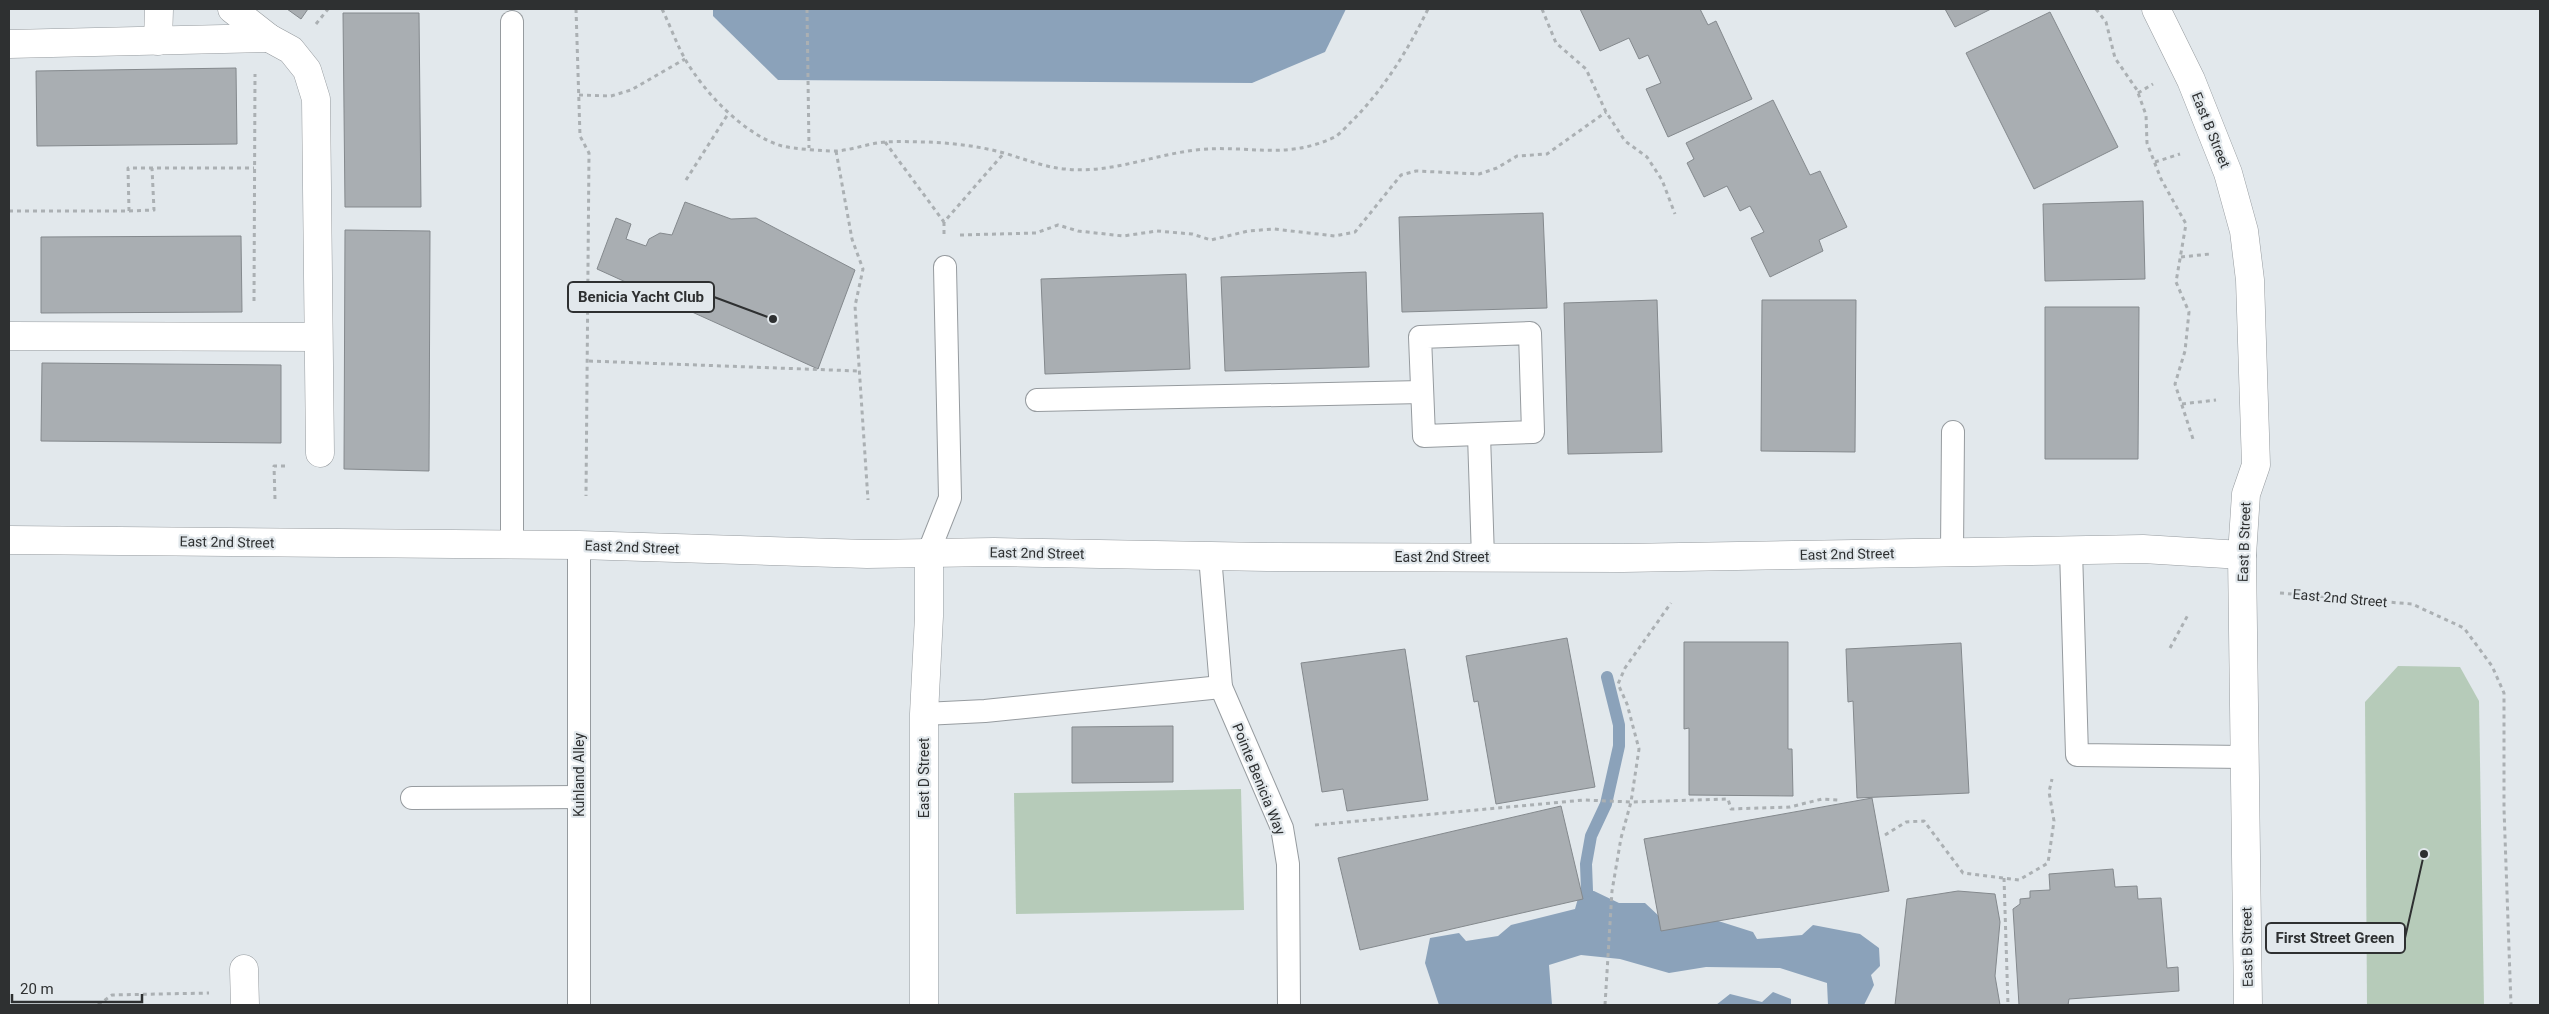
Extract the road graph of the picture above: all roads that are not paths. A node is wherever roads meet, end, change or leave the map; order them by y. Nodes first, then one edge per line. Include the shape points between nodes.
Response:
1 (159, 9) edge
2 (232, 9) edge
3 (2156, 9) edge
4 (512, 22) dead end
5 (269, 38) junction
6 (158, 40) junction
7 (9, 44) edge
8 (945, 267) dead end
9 (9, 336) edge
10 (318, 337) junction
11 (1422, 392) junction
12 (1037, 400) dead end
13 (1953, 432) dead end
14 (1479, 434) junction
15 (320, 453) dead end
16 (9, 540) edge
17 (512, 545) junction
18 (578, 545) junction
19 (2070, 550) junction
20 (929, 551) junction
21 (1952, 552) junction
22 (2242, 554) junction
23 (1210, 556) junction
24 (1483, 558) junction
25 (1221, 686) junction
26 (924, 714) junction
27 (2245, 758) junction
28 (579, 797) junction
29 (412, 798) dead end
30 (579, 1005) edge
31 (924, 1005) edge
32 (1289, 1005) edge
33 (2248, 1005) edge

1 - 6 street
2 - 5 street
3 - 22 street, East B Street via 2191,80 2228,173 2244,231 2250,280 2256,465 2246,494
4 - 17 lane
5 - 6 street
5 - 10 street via 292,50 307,70 316,99
6 - 7 street
8 - 20 lane via 950,498
9 - 10 street
10 - 15 street
11 - 12 lane
11 - 14 lane via 1424,436
11 - 14 lane via 1420,337 1530,333 1533,432
13 - 21 lane
14 - 24 lane
16 - 17 street, East 2nd Street
17 - 18 street, East 2nd Street
18 - 20 street, East 2nd Street via 868,554
18 - 28 lane, Kuhland Alley
19 - 21 street, East 2nd Street
19 - 22 street, East 2nd Street via 2143,548
19 - 27 lane via 2077,755
20 - 23 street, East 2nd Street
20 - 26 street, East D Street
21 - 24 street, East 2nd Street
22 - 27 street, East B Street
23 - 24 street, East 2nd Street
23 - 25 lane, Pointe Benicia Way
25 - 26 lane via 985,711
25 - 32 lane, Pointe Benicia Way via 1282,828 1288,864
26 - 31 street, East D Street
27 - 33 street, East B Street
28 - 29 lane
28 - 30 lane, Kuhland Alley

